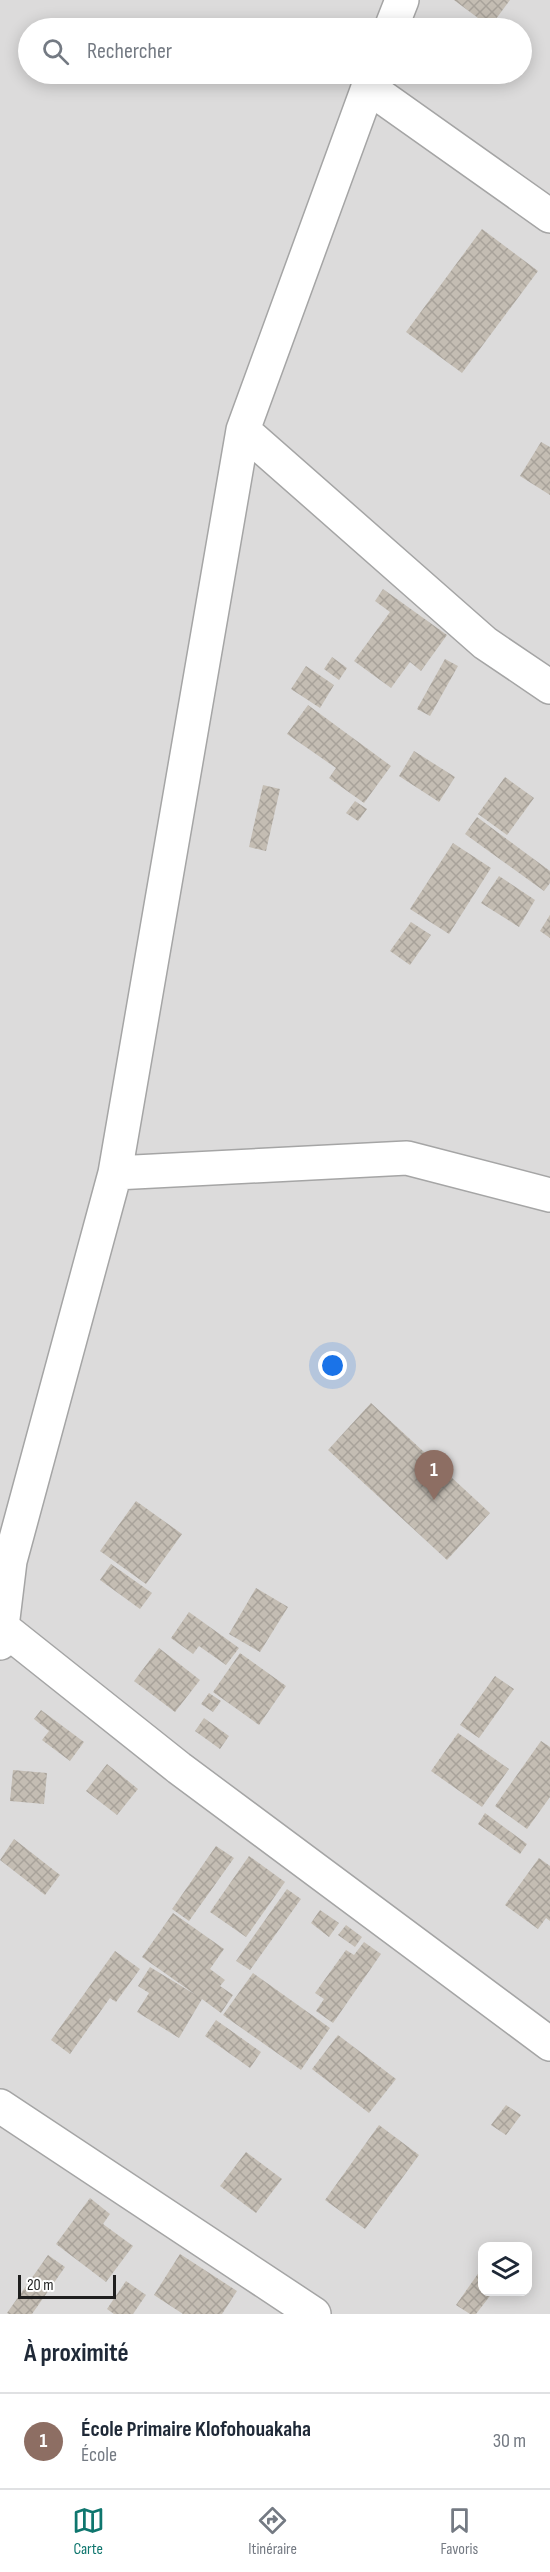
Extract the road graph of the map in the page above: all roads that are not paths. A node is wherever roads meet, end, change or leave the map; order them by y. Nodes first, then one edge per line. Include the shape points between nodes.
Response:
1 (402, 0) edge
2 (395, 18) edge
3 (369, 84) edge
4 (375, 84) edge
5 (550, 216) edge
6 (243, 430) junction
7 (550, 687) edge
8 (115, 1173) junction
9 (550, 1195) edge
10 (5, 1560) edge
11 (2, 1635) edge
12 (550, 2044) edge
13 (0, 2106) edge
14 (314, 2314) edge

1 - 2 street
3 - 6 street
4 - 5 street
6 - 7 street via 485,643
6 - 8 street
8 - 9 street via 407,1158
8 - 10 street
10 - 11 street
11 - 12 street
13 - 14 street

